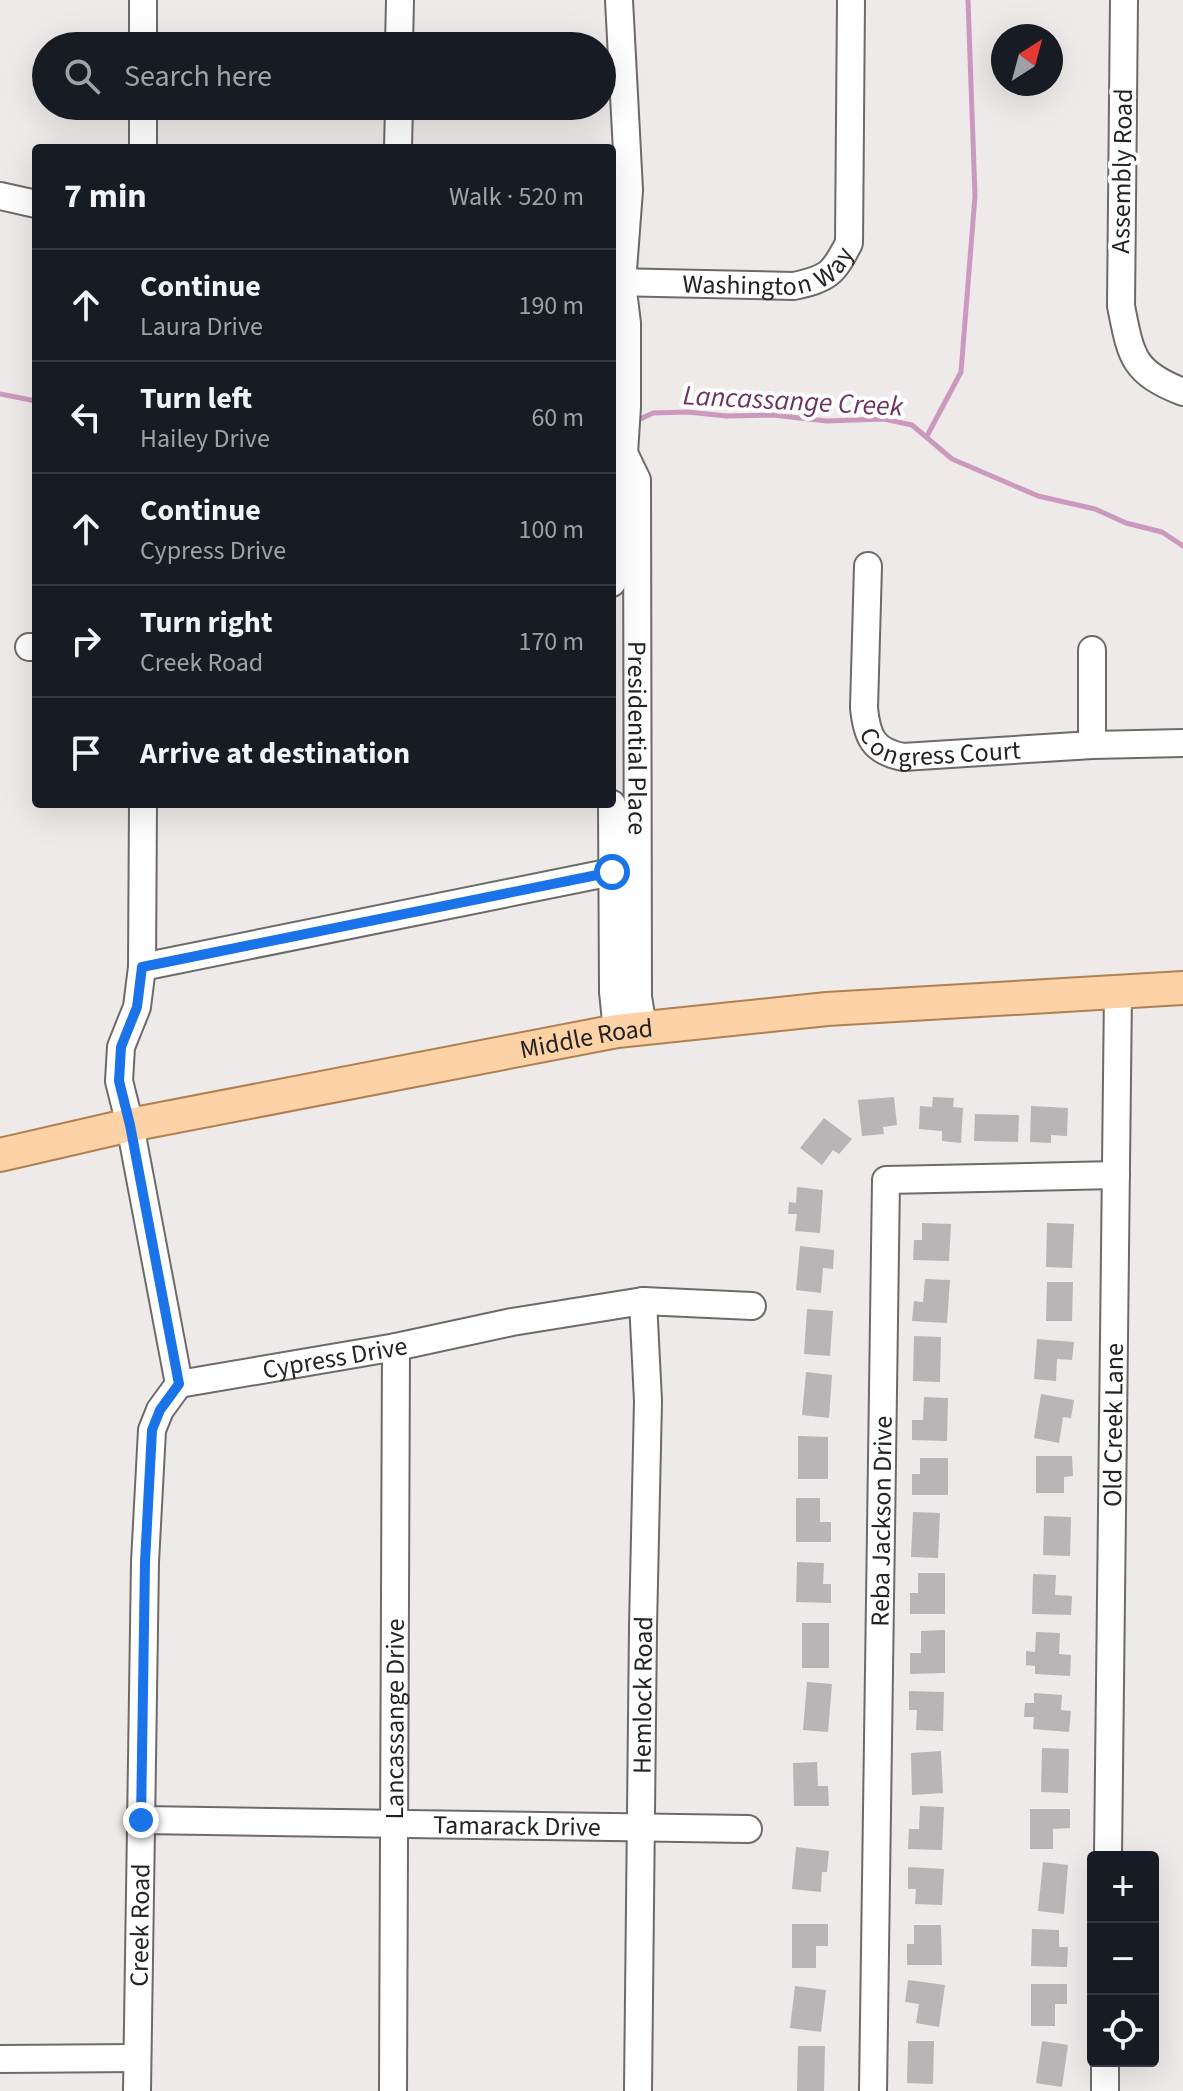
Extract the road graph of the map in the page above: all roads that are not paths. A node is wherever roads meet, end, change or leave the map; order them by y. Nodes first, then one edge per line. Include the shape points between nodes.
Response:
1 (143, 0) edge
2 (400, 0) edge
3 (619, 0) edge
4 (851, 0) edge
5 (1124, 0) edge
6 (143, 32) edge
7 (399, 32) edge
8 (143, 120) edge
9 (399, 120) edge
10 (143, 144) edge
11 (398, 144) edge
12 (0, 196) edge
13 (32, 203) edge
14 (617, 282) edge
15 (1183, 392) edge
16 (625, 444) junction
17 (616, 473) edge
18 (868, 566) dead end
19 (1092, 650) dead end
20 (1183, 743) edge
21 (1092, 745) junction
22 (143, 808) edge
23 (612, 808) edge
24 (612, 872) junction
25 (142, 967) junction
26 (1183, 988) edge
27 (1118, 992) junction
28 (630, 1029) junction
29 (130, 1125) junction
30 (0, 1155) edge
31 (1116, 1175) junction
32 (643, 1301) junction
33 (752, 1306) dead end
34 (396, 1347) junction
35 (179, 1384) junction
36 (141, 1820) junction
37 (393, 1823) junction
38 (641, 1827) junction
39 (748, 1829) dead end
40 (1108, 1851) edge
41 (137, 2058) junction
42 (0, 2059) edge
43 (1105, 2067) edge
44 (137, 2091) edge
45 (393, 2091) edge
46 (638, 2091) edge
47 (873, 2091) edge
48 (1105, 2091) edge

1 - 6 street
2 - 7 street
3 - 14 street, Presidential Place via 629,190
4 - 14 street, Washington Way via 849,243 838,264 822,280 794,286
5 - 15 street, Assembly Road via 1121,306 1136,363
8 - 10 street
9 - 11 street
12 - 13 street
14 - 16 street, Presidential Place via 627,323
16 - 17 street, Presidential Place
16 - 28 street, Presidential Place via 637,480 638,981
18 - 21 street, Congress Court via 864,708 866,732 877,746 903,757
19 - 21 street
20 - 21 street, Congress Court
22 - 25 street
23 - 24 street, Presidential Place
24 - 25 street
24 - 28 street, Presidential Place via 613,992
25 - 29 street via 137,1007 121,1047 119,1081
26 - 27 main road, Middle Road
27 - 28 main road, Middle Road via 827,1009
27 - 31 street, Old Creek Lane
28 - 29 main road, Middle Road
29 - 30 main road, Middle Road
29 - 35 street
31 - 40 street, Old Creek Lane
31 - 47 street, Reba Jackson Drive via 886,1180
32 - 33 street, Cypress Drive
32 - 34 street, Cypress Drive
32 - 38 street, Hemlock Road via 648,1401
34 - 35 street, Cypress Drive
34 - 37 street, Lancassange Drive
35 - 36 street, Creek Road via 152,1430
36 - 37 street, Tamarack Drive
36 - 41 street, Creek Road
37 - 38 street, Tamarack Drive
37 - 45 street, Lancassange Drive
38 - 39 street, Tamarack Drive
38 - 46 street, Hemlock Road
41 - 42 street
41 - 44 street, Creek Road
43 - 48 street

